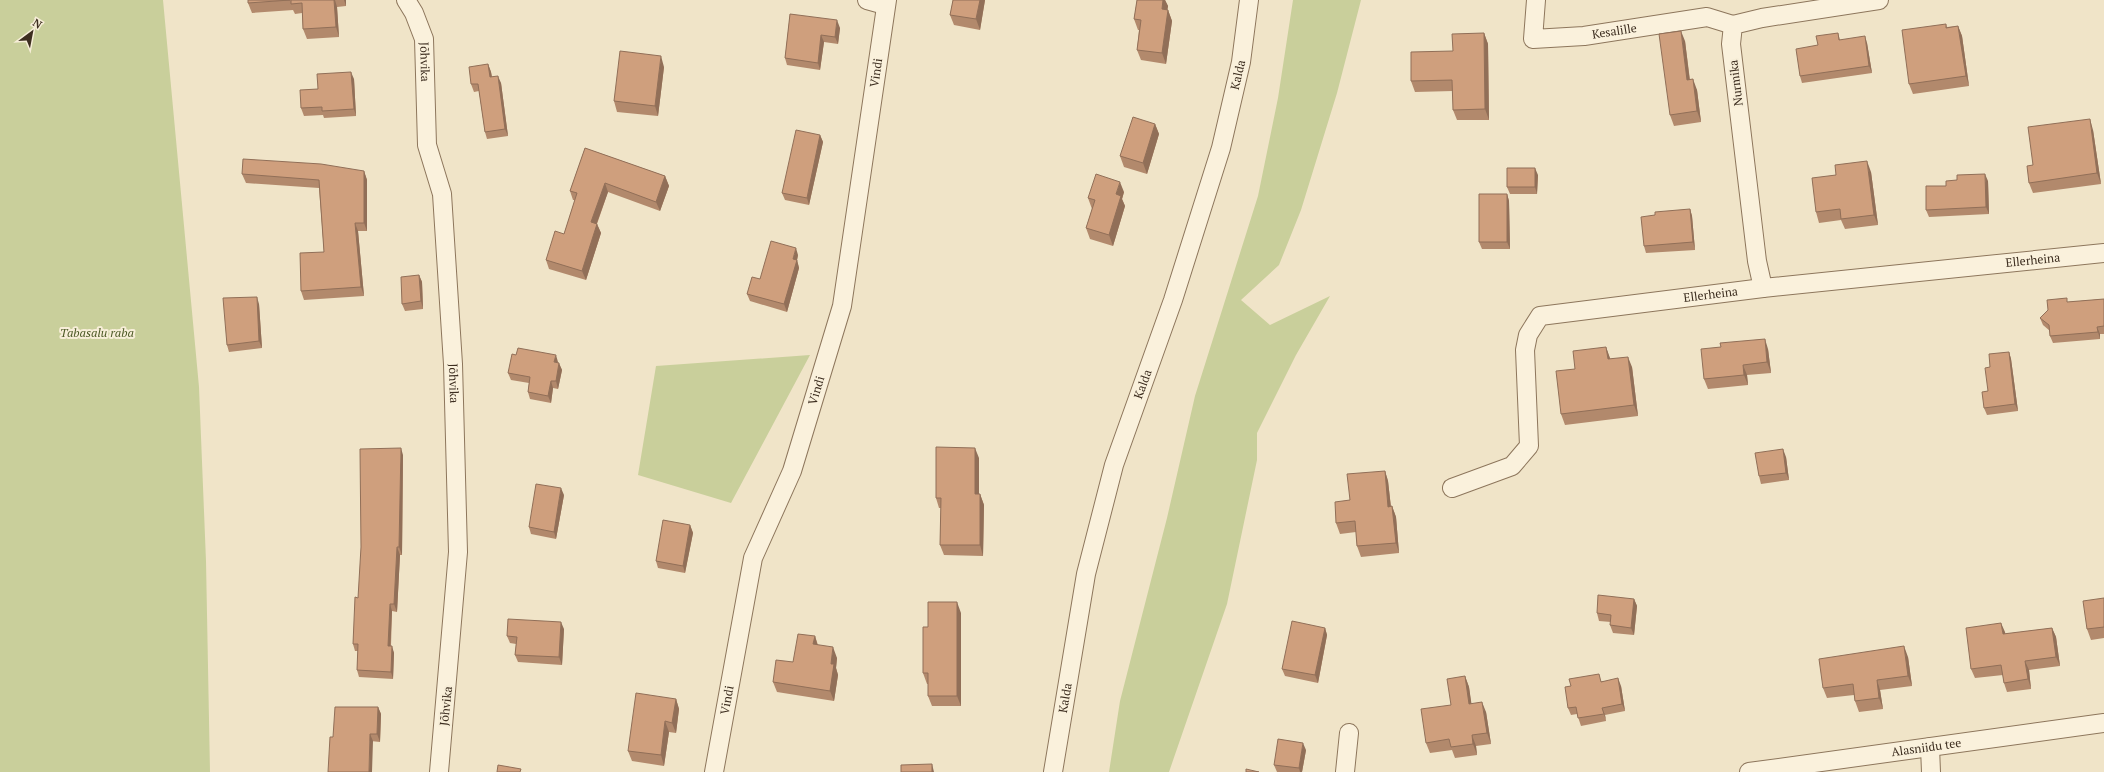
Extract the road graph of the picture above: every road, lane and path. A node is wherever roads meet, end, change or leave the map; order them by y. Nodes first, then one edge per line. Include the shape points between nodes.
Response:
1 (406, 0) edge
2 (867, 0) edge
3 (1249, 0) edge
4 (1536, 0) edge
5 (1879, 0) edge
6 (886, 3) edge
7 (1733, 25) junction
8 (2104, 253) edge
9 (1763, 288) junction
10 (1452, 488) dead end
11 (2104, 723) edge
12 (1349, 733) dead end
13 (1930, 747) junction
14 (439, 772) edge
15 (714, 772) edge
16 (1053, 772) edge
17 (1345, 772) edge
18 (1749, 772) edge
19 (1931, 772) edge

1 - 14 street, Jõhvika via 424,39 427,145 442,194 453,364 458,552
2 - 6 street
3 - 16 street, Kalda via 1241,62 1221,148 1172,300 1114,465 1086,574
4 - 7 street, Kesalille via 1533,39 1584,36 1707,17
5 - 7 street via 1762,18
6 - 15 street, Vindi via 842,306 792,470 753,558
7 - 9 street, Nurmika via 1731,44 1757,261
8 - 9 street, Ellerheina
9 - 10 street, Ellerheina via 1540,316 1528,335 1525,350 1529,446 1512,466
11 - 13 street, Alasniidu tee
12 - 17 street
13 - 18 street, Alasniidu tee
13 - 19 street

